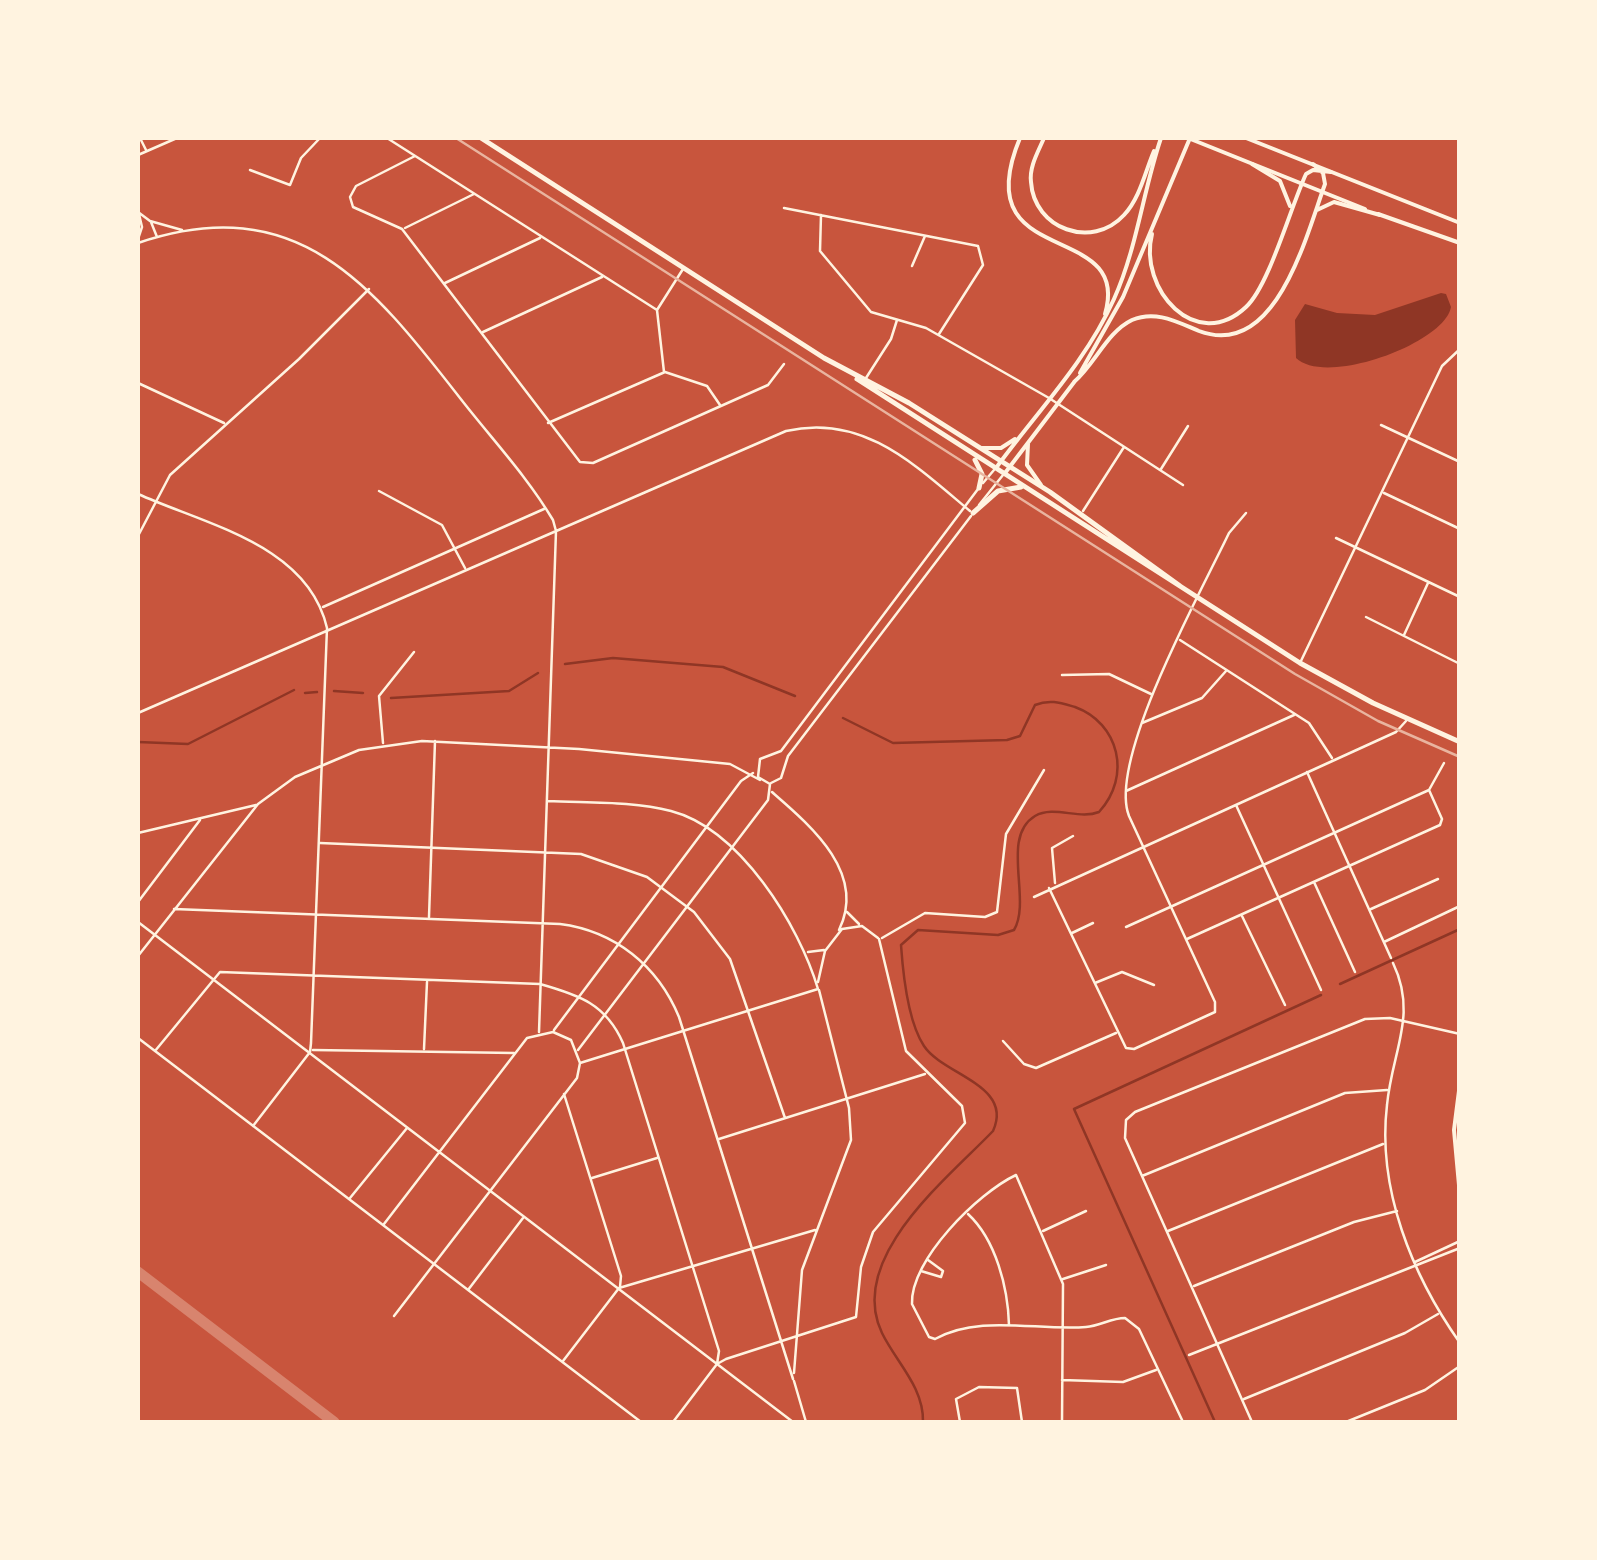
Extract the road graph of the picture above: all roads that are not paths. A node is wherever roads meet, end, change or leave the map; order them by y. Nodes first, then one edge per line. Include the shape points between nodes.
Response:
1 (140, 138) edge
2 (178, 138) edge
3 (320, 138) edge
4 (387, 138) edge
5 (482, 138) edge
6 (1020, 138) edge
7 (1044, 138) edge
8 (1160, 138) edge
9 (1189, 138) edge
10 (1246, 138) edge
11 (146, 151) junction
12 (138, 155) edge
13 (414, 156) junction
14 (1252, 164) junction
15 (1313, 164) junction
16 (250, 170) dead end
17 (1321, 170) junction
18 (1332, 172) junction
19 (1302, 183) junction
20 (1322, 191) junction
21 (474, 193) junction
22 (784, 208) dead end
23 (1290, 211) junction
24 (138, 212) edge
25 (821, 215) junction
26 (1157, 215) junction
27 (1380, 215) junction
28 (1311, 218) junction
29 (150, 221) junction
30 (1460, 223) edge
31 (402, 229) junction
32 (183, 231) junction
33 (926, 234) junction
34 (541, 236) junction
35 (157, 237) junction
36 (138, 241) edge
37 (1460, 243) edge
38 (912, 266) dead end
39 (684, 268) junction
40 (603, 275) junction
41 (444, 283) junction
42 (370, 288) junction
43 (657, 310) junction
44 (898, 319) junction
45 (1103, 322) junction
46 (483, 332) junction
47 (938, 336) junction
48 (1460, 349) edge
49 (784, 364) dead end
50 (664, 372) junction
51 (864, 382) junction
52 (1074, 382) junction
53 (138, 384) edge
54 (1050, 398) junction
55 (1058, 404) junction
56 (721, 406) junction
57 (928, 414) junction
58 (226, 423) junction
59 (548, 423) junction
60 (923, 423) junction
61 (1381, 425) dead end
62 (1188, 426) dead end
63 (1020, 437) junction
64 (1409, 438) junction
65 (1030, 440) junction
66 (1124, 446) junction
67 (981, 448) junction
68 (970, 454) junction
69 (1002, 461) junction
70 (1460, 462) edge
71 (1010, 466) junction
72 (995, 469) junction
73 (1161, 470) junction
74 (1004, 475) junction
75 (1184, 485) dead end
76 (980, 488) junction
77 (1024, 488) junction
78 (1044, 488) junction
79 (379, 491) dead end
80 (1382, 492) junction
81 (138, 494) edge
82 (153, 501) junction
83 (965, 506) junction
84 (546, 508) junction
85 (1082, 512) junction
86 (973, 513) junction
87 (1246, 513) dead end
88 (1076, 521) junction
89 (1460, 530) edge
90 (556, 531) junction
91 (138, 536) edge
92 (1336, 538) dead end
93 (1356, 547) junction
94 (456, 548) junction
95 (465, 569) junction
96 (1429, 582) junction
97 (1180, 586) junction
98 (1460, 597) edge
99 (1200, 598) junction
100 (321, 608) junction
101 (1366, 616) dead end
102 (327, 628) junction
103 (1403, 637) junction
104 (1180, 640) junction
105 (414, 652) dead end
106 (1300, 663) junction
107 (1460, 664) edge
108 (1227, 670) junction
109 (1062, 675) dead end
110 (1152, 694) junction
111 (138, 714) edge
112 (1295, 714) junction
113 (1407, 719) junction
114 (1140, 723) junction
115 (435, 741) junction
116 (1460, 742) edge
117 (383, 744) junction
118 (548, 748) junction
119 (768, 755) junction
120 (1333, 760) junction
121 (1444, 762) dead end
122 (322, 764) junction
123 (784, 770) junction
124 (1044, 770) dead end
125 (756, 771) junction
126 (1307, 772) junction
127 (747, 776) junction
128 (760, 780) junction
129 (770, 784) junction
130 (1428, 790) junction
131 (1126, 791) junction
132 (771, 792) junction
133 (547, 801) junction
134 (258, 804) junction
135 (1235, 804) junction
136 (200, 820) junction
137 (705, 829) junction
138 (138, 833) edge
139 (1335, 833) junction
140 (1072, 836) dead end
141 (319, 842) junction
142 (1143, 846) junction
143 (432, 848) junction
144 (731, 850) junction
145 (544, 852) junction
146 (1263, 865) junction
147 (1350, 866) junction
148 (1438, 878) dead end
149 (1314, 882) junction
150 (1055, 884) junction
151 (662, 887) junction
152 (1049, 888) junction
153 (1034, 897) dead end
154 (1278, 898) junction
155 (138, 902) edge
156 (688, 906) junction
157 (1460, 906) edge
158 (1170, 907) junction
159 (174, 910) junction
160 (1370, 910) junction
161 (846, 911) junction
162 (316, 915) junction
163 (1241, 915) junction
164 (430, 919) junction
165 (138, 922) edge
166 (542, 922) junction
167 (1093, 923) dead end
168 (862, 926) junction
169 (1126, 927) dead end
170 (838, 932) junction
171 (154, 934) junction
172 (1070, 934) junction
173 (879, 939) junction
174 (1186, 939) junction
175 (1384, 942) junction
176 (619, 944) junction
177 (828, 945) junction
178 (804, 948) junction
179 (138, 956) edge
180 (1391, 958) dead end
181 (644, 963) junction
182 (1394, 963) dead end
183 (1355, 972) dead end
184 (314, 976) junction
185 (212, 978) junction
186 (427, 980) junction
187 (1093, 983) junction
188 (540, 984) junction
189 (1154, 986) dead end
190 (818, 988) junction
191 (1321, 990) dead end
192 (580, 995) junction
193 (1286, 1005) dead end
194 (751, 1009) junction
195 (606, 1014) junction
196 (1403, 1021) junction
197 (683, 1030) junction
198 (539, 1032) junction
199 (553, 1032) junction
200 (1117, 1033) junction
201 (1460, 1034) edge
202 (138, 1038) edge
203 (1003, 1040) dead end
204 (624, 1049) junction
205 (155, 1051) junction
206 (424, 1051) junction
207 (310, 1052) junction
208 (577, 1052) junction
209 (516, 1054) junction
210 (580, 1063) junction
211 (925, 1074) junction
212 (1460, 1083) edge
213 (1388, 1090) junction
214 (564, 1093) junction
215 (847, 1098) junction
216 (785, 1118) junction
217 (253, 1126) junction
218 (407, 1128) junction
219 (717, 1139) junction
220 (1385, 1144) junction
221 (440, 1152) junction
222 (658, 1158) junction
223 (1142, 1176) junction
224 (591, 1178) junction
225 (489, 1190) junction
226 (1460, 1196) edge
227 (349, 1200) junction
228 (1398, 1210) junction
229 (1086, 1211) dead end
230 (967, 1213) junction
231 (524, 1217) junction
232 (383, 1225) junction
233 (815, 1230) junction
234 (1041, 1232) junction
235 (1167, 1232) junction
236 (1460, 1241) edge
237 (751, 1248) junction
238 (1460, 1248) edge
239 (926, 1259) junction
240 (1414, 1263) junction
241 (433, 1264) junction
242 (692, 1265) junction
243 (1106, 1266) dead end
244 (920, 1270) junction
245 (1062, 1280) junction
246 (1192, 1287) junction
247 (619, 1288) junction
248 (468, 1290) junction
249 (1439, 1313) junction
250 (394, 1316) dead end
251 (1008, 1326) junction
252 (1063, 1328) junction
253 (795, 1338) junction
254 (780, 1342) junction
255 (1460, 1343) edge
256 (1217, 1344) junction
257 (1189, 1355) dead end
258 (562, 1362) junction
259 (717, 1364) junction
260 (1460, 1366) edge
261 (1158, 1370) junction
262 (793, 1379) junction
263 (1062, 1380) junction
264 (1242, 1400) junction
265 (641, 1422) edge
266 (673, 1422) edge
267 (793, 1422) edge
268 (806, 1422) edge
269 (960, 1422) edge
270 (1022, 1422) edge
271 (1062, 1422) edge
272 (1183, 1422) edge
273 (1252, 1422) edge
274 (1346, 1422) edge

1 - 11 street
2 - 11 street
3 - 16 street via 301,158 290,185
4 - 13 street
5 - 39 main road
6 - 45 main road via 1008,170 1010,201 1035,234 1098,266 1109,294
7 - 8 main road via 1032,167 1037,206 1049,221 1073,232 1096,232 1122,218
8 - 45 main road via 1122,278
9 - 14 main road
9 - 26 main road
10 - 15 main road
11 - 12 street
13 - 21 street
13 - 31 street via 356,186 350,202
14 - 19 main road
14 - 23 main road via 1282,184
15 - 17 main road
15 - 18 main road
17 - 18 main road
17 - 19 main road via 1310,170
17 - 20 main road
18 - 30 main road
19 - 20 main road
19 - 23 main road
20 - 27 main road
20 - 28 main road
21 - 31 street
21 - 34 street
22 - 25 street
23 - 26 main road via 1254,299 1234,315 1207,322 1175,309 1153,281 1149,253
24 - 29 street
24 - 36 street
25 - 33 street
25 - 44 street via 817,241 825,260 867,309
26 - 52 main road via 1117,311
27 - 28 main road via 1332,202
27 - 37 main road
28 - 52 main road via 1278,299 1253,326 1216,335 1144,316 1119,330
29 - 32 street
29 - 35 street
31 - 41 street
32 - 35 street
32 - 42 street via 242,230 294,242
33 - 38 street
33 - 47 street via 972,243 982,252 981,268
34 - 40 street
34 - 41 street
35 - 36 street
39 - 43 street
39 - 51 main road
40 - 43 street
40 - 46 street
41 - 46 street
42 - 58 street
42 - 84 street
43 - 50 street
44 - 47 street
44 - 51 street
45 - 54 main road
46 - 59 street
47 - 54 street
48 - 64 street via 1442,366
49 - 56 street via 771,384
50 - 56 street via 707,386
50 - 59 street
51 - 57 main road
51 - 60 main road
52 - 55 main road
53 - 58 street
54 - 55 street
54 - 63 main road
55 - 65 main road
55 - 66 street
56 - 59 street via 589,464 577,460
57 - 60 main road
57 - 67 main road
58 - 82 street via 170,474
60 - 68 main road
61 - 64 street
62 - 73 street
63 - 67 main road via 1001,448
63 - 69 main road
64 - 70 street
64 - 80 street
65 - 71 main road
65 - 78 main road via 1027,465
66 - 73 street
66 - 85 street
67 - 69 main road
68 - 72 main road
68 - 76 main road via 982,472
69 - 71 main road
69 - 72 main road
71 - 74 main road
71 - 78 main road
72 - 74 main road
72 - 76 street
73 - 75 street
74 - 77 main road
74 - 86 street
76 - 83 street
77 - 86 main road via 1000,490
77 - 88 main road
78 - 85 main road
79 - 94 street via 436,520
80 - 89 street
80 - 93 street
81 - 82 street
82 - 91 street
82 - 100 street via 287,562
83 - 86 street
83 - 90 street via 878,439 809,427 764,439
83 - 119 street via 781,750
84 - 90 street
84 - 94 street
85 - 88 main road
85 - 97 main road
86 - 123 street via 788,756
87 - 99 street via 1229,533
88 - 97 main road
90 - 95 street
90 - 118 street
92 - 93 street
93 - 96 street
93 - 106 street
94 - 95 street
94 - 100 street
95 - 102 street
96 - 98 street
96 - 103 street
97 - 99 main road
99 - 104 street
99 - 106 main road
100 - 102 street
101 - 103 street
102 - 111 street
102 - 122 street
103 - 107 street
104 - 108 street
104 - 110 street
105 - 117 street via 380,694
106 - 113 main road
108 - 112 street
108 - 114 street via 1206,695
109 - 110 street via 1109,674
110 - 114 street
112 - 120 street via 1317,730
112 - 131 street
113 - 116 main road
113 - 120 street via 1398,730
114 - 131 street
115 - 117 street
115 - 118 street
115 - 143 street
117 - 122 street
118 - 127 street via 730,764
118 - 133 street
119 - 123 street via 780,759
119 - 125 street
120 - 126 street
121 - 130 street
122 - 134 street
122 - 141 street
123 - 129 street
124 - 173 street via 1006,834 998,912 925,914
125 - 127 street
125 - 128 street
126 - 135 street
126 - 139 street
127 - 128 street
127 - 137 street
128 - 129 street
129 - 132 street
130 - 139 street
130 - 147 street via 1442,822
131 - 142 street via 1126,808
132 - 144 street
132 - 161 street via 832,855 846,884
133 - 137 street via 666,810
133 - 145 street
134 - 136 street
134 - 159 street
135 - 142 street
135 - 146 street
136 - 138 street
136 - 155 street
137 - 144 street
137 - 151 street
139 - 146 street
139 - 147 street
140 - 150 street via 1052,850
141 - 143 street
141 - 162 street
142 - 150 street
142 - 158 street
143 - 145 street
143 - 164 street
144 - 156 street
144 - 178 street via 768,888
145 - 151 street via 600,859
145 - 166 street
146 - 154 street
146 - 158 street
147 - 149 street
147 - 160 street
148 - 160 street
149 - 154 street
149 - 183 street
150 - 152 street
151 - 156 street
151 - 176 street
152 - 153 street
152 - 172 street
154 - 163 street
154 - 191 street
156 - 181 street
156 - 194 street via 724,949
157 - 175 street
158 - 169 street
158 - 174 street
159 - 162 street
159 - 171 street
160 - 175 street
161 - 168 street
161 - 170 street
162 - 164 street
162 - 184 street
163 - 174 street
163 - 193 street
164 - 166 street
165 - 171 street
166 - 176 street via 587,928
166 - 188 street
167 - 172 street
168 - 170 street
168 - 173 street
170 - 177 street
171 - 179 street
171 - 185 street
172 - 187 street
173 - 211 street via 904,1047
174 - 200 street via 1216,1010 1128,1050
175 - 180 street
176 - 181 street
176 - 192 street
177 - 178 street via 817,954
177 - 190 street
178 - 190 street
181 - 195 street
181 - 197 street via 668,994
182 - 196 street via 1406,994
184 - 185 street via 220,972
184 - 186 street
184 - 207 street
185 - 205 street
185 - 207 street
186 - 188 street
186 - 206 street
187 - 189 street via 1122,972
187 - 200 street
188 - 192 street
188 - 198 street
190 - 194 street
190 - 215 street
192 - 195 street
192 - 199 street
194 - 197 street
194 - 216 street
195 - 204 street
195 - 208 street
196 - 201 street
196 - 213 street
196 - 223 street via 1356,1022 1135,1112 1124,1132
197 - 204 street
197 - 219 street
198 - 199 street
198 - 209 street
199 - 208 street via 571,1040
200 - 203 street via 1036,1068
202 - 205 street
204 - 210 street
204 - 222 street
205 - 217 street
206 - 207 street
206 - 209 street
207 - 217 street
207 - 218 street
208 - 210 street
209 - 221 street
210 - 214 street
211 - 215 street
211 - 253 street via 962,1106 964,1123 873,1232 858,1315
212 - 226 main road via 1454,1146
213 - 220 street
213 - 223 street via 1353,1090
214 - 224 street
214 - 225 street
215 - 216 street
215 - 233 street via 852,1129 846,1161
216 - 219 street
217 - 227 street
218 - 221 street
218 - 227 street
219 - 237 street
220 - 228 street via 1386,1176
220 - 235 street
221 - 225 street
221 - 232 street
222 - 224 street
222 - 242 street
223 - 235 street
224 - 247 street
225 - 231 street
225 - 241 street
227 - 232 street
228 - 240 street
228 - 246 street
229 - 234 street
230 - 234 street via 1016,1175
230 - 239 street
230 - 251 street via 982,1230 1007,1292
231 - 247 street
231 - 248 street
232 - 241 street
233 - 237 street
233 - 253 street
234 - 245 street
235 - 246 street
236 - 240 street
237 - 242 street
237 - 254 street
238 - 240 street
239 - 244 street
239 - 244 street via 942,1275
240 - 249 street
240 - 256 street
241 - 248 street
241 - 250 street
242 - 247 street
242 - 259 street via 719,1351
243 - 245 street
244 - 251 street via 912,1304 933,1340 959,1327
245 - 252 street
246 - 256 street
247 - 258 street
247 - 259 street
248 - 258 street
249 - 255 street
249 - 264 street
251 - 252 street
252 - 261 street via 1128,1319
252 - 263 street
253 - 254 street
253 - 262 street
254 - 259 street
254 - 262 street
256 - 257 street
256 - 264 street
258 - 265 street
259 - 266 street
259 - 267 street
260 - 274 street via 1425,1390
261 - 263 street via 1123,1382
261 - 272 street
262 - 268 street
263 - 271 street
264 - 273 street
269 - 270 street via 960,1394 1013,1386 1020,1391

